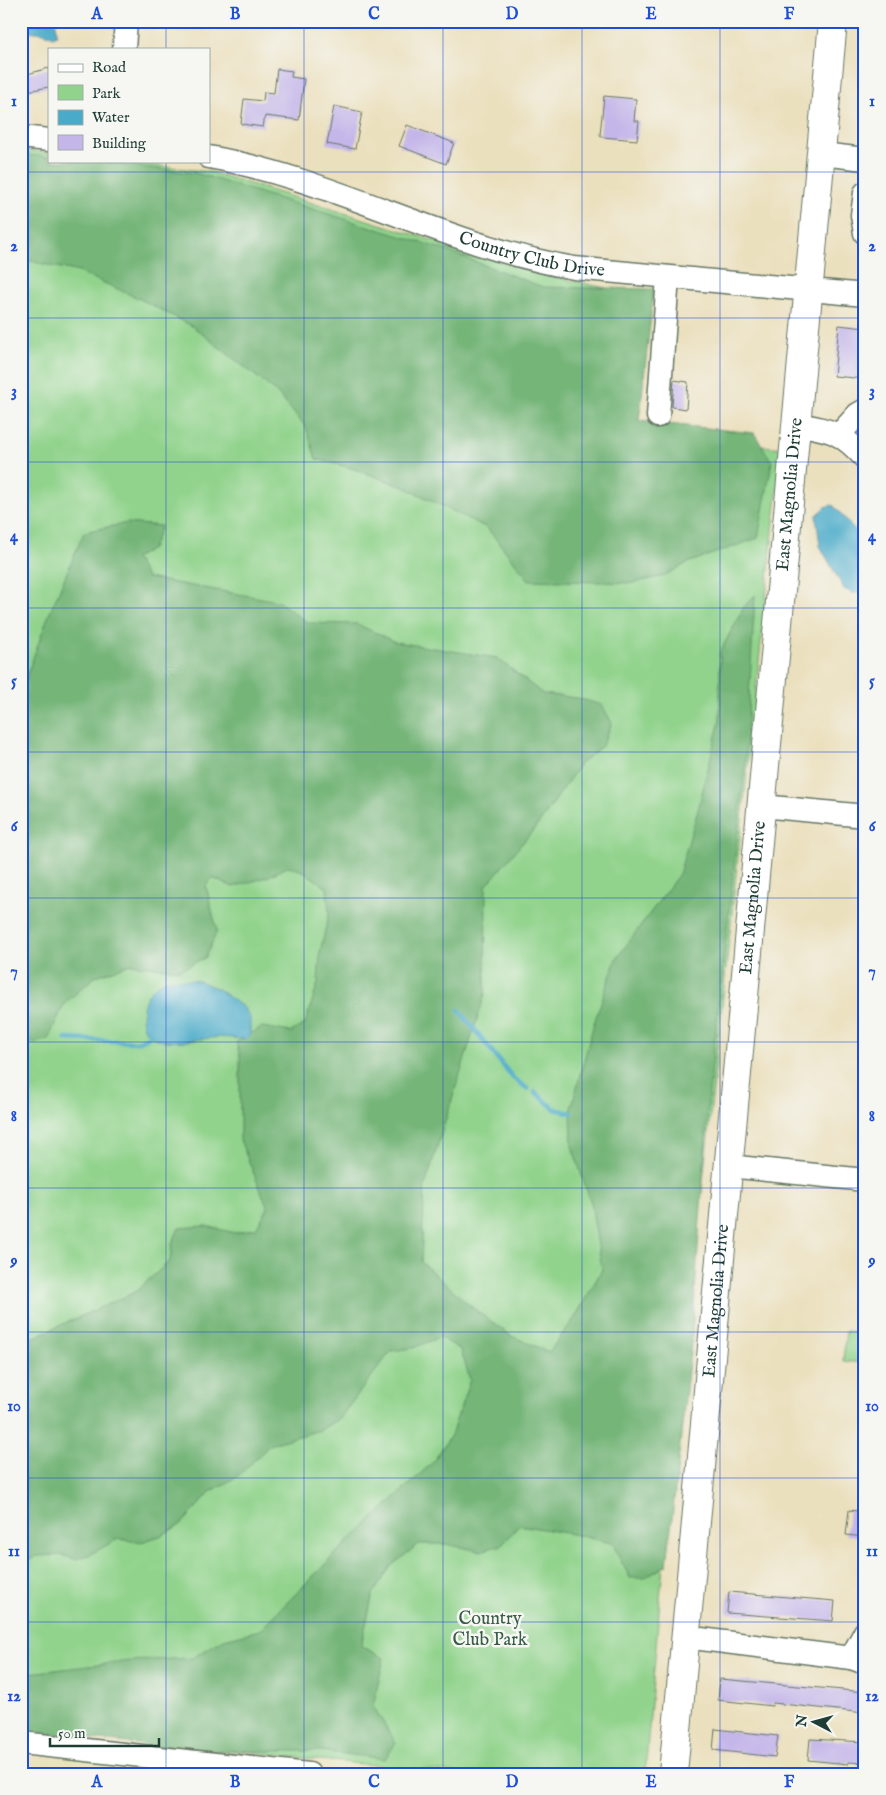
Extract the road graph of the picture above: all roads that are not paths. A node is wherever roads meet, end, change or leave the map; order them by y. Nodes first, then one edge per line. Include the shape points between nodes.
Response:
1 (126, 21) edge
2 (832, 21) edge
3 (124, 48) edge
4 (21, 137) edge
5 (48, 140) edge
6 (821, 154) junction
7 (210, 157) edge
8 (865, 159) edge
9 (865, 193) edge
10 (865, 233) edge
11 (668, 277) junction
12 (809, 289) junction
13 (865, 295) edge
14 (865, 410) edge
15 (658, 416) dead end
16 (796, 424) junction
17 (839, 435) junction
18 (865, 458) edge
19 (762, 806) junction
20 (865, 816) edge
21 (728, 1166) junction
22 (865, 1180) edge
23 (865, 1632) edge
24 (685, 1637) junction
25 (858, 1660) edge
26 (21, 1744) edge
27 (309, 1774) edge
28 (673, 1774) edge

1 - 3 street
2 - 6 main road, East Magnolia Drive
4 - 5 street
6 - 8 street
6 - 12 main road, East Magnolia Drive
7 - 11 street, Country Club Drive via 286,176 420,225 543,262
9 - 10 street via 862,215
11 - 12 street, Country Club Drive
11 - 15 street
12 - 13 street, Country Club Drive
12 - 16 main road, East Magnolia Drive
14 - 17 street
16 - 17 street via 827,429
16 - 19 main road, East Magnolia Drive
17 - 18 street via 847,438
19 - 20 street
19 - 21 main road, East Magnolia Drive
21 - 22 street
21 - 24 main road, East Magnolia Drive
23 - 25 street
24 - 25 street
24 - 28 main road, East Magnolia Drive
26 - 27 street

